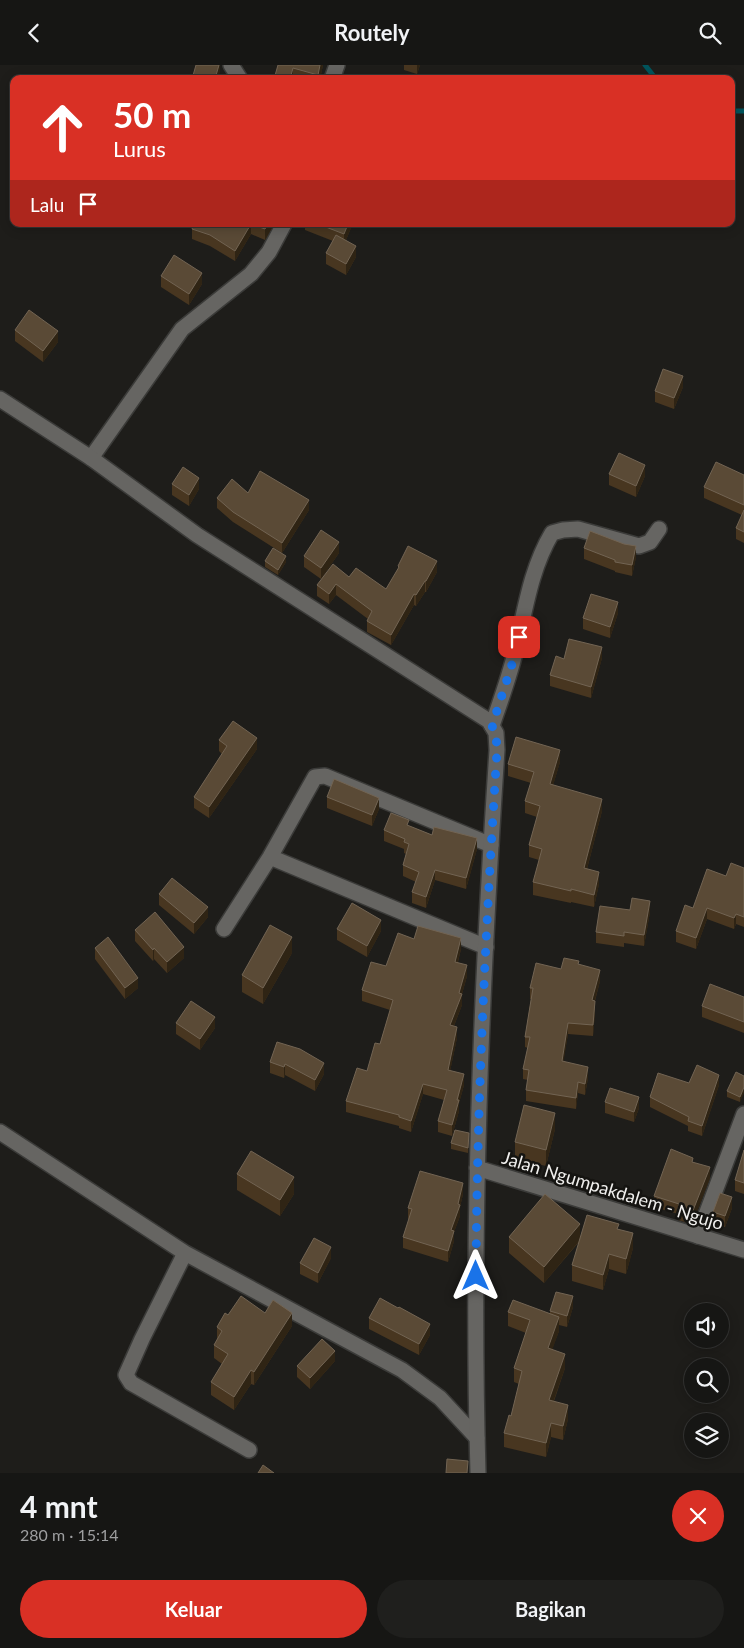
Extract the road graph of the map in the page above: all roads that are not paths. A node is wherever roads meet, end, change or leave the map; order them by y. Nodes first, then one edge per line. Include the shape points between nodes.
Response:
1 (282, 227) edge
2 (0, 401) edge
3 (91, 459) junction
4 (659, 529) dead end
5 (492, 726) junction
6 (491, 845) junction
7 (270, 857) junction
8 (224, 929) dead end
9 (486, 947) junction
10 (744, 1114) edge
11 (0, 1132) edge
12 (476, 1168) junction
13 (698, 1236) junction
14 (744, 1250) edge
15 (186, 1253) junction
16 (477, 1437) junction
17 (249, 1450) dead end
18 (478, 1473) edge

1 - 3 street via 269,252 251,273 182,329
2 - 3 street
3 - 5 street via 197,535 489,721
4 - 5 street via 650,542 639,546 578,529 552,533 541,551 515,655
5 - 6 street via 496,733 497,751
6 - 7 street via 325,776 316,777
6 - 9 street
7 - 8 street
7 - 9 street
9 - 12 street
10 - 13 street
11 - 15 street
12 - 13 street, Jalan Ngumpakdalem - Ngujo
12 - 16 street, Jalan Ngumpakdalem - Ngujo
13 - 14 street, Jalan Ngumpakdalem - Ngujo
15 - 16 street via 402,1370 440,1399
15 - 17 street via 126,1375 131,1383
16 - 18 street, Jalan Ngumpakdalem - Ngujo

